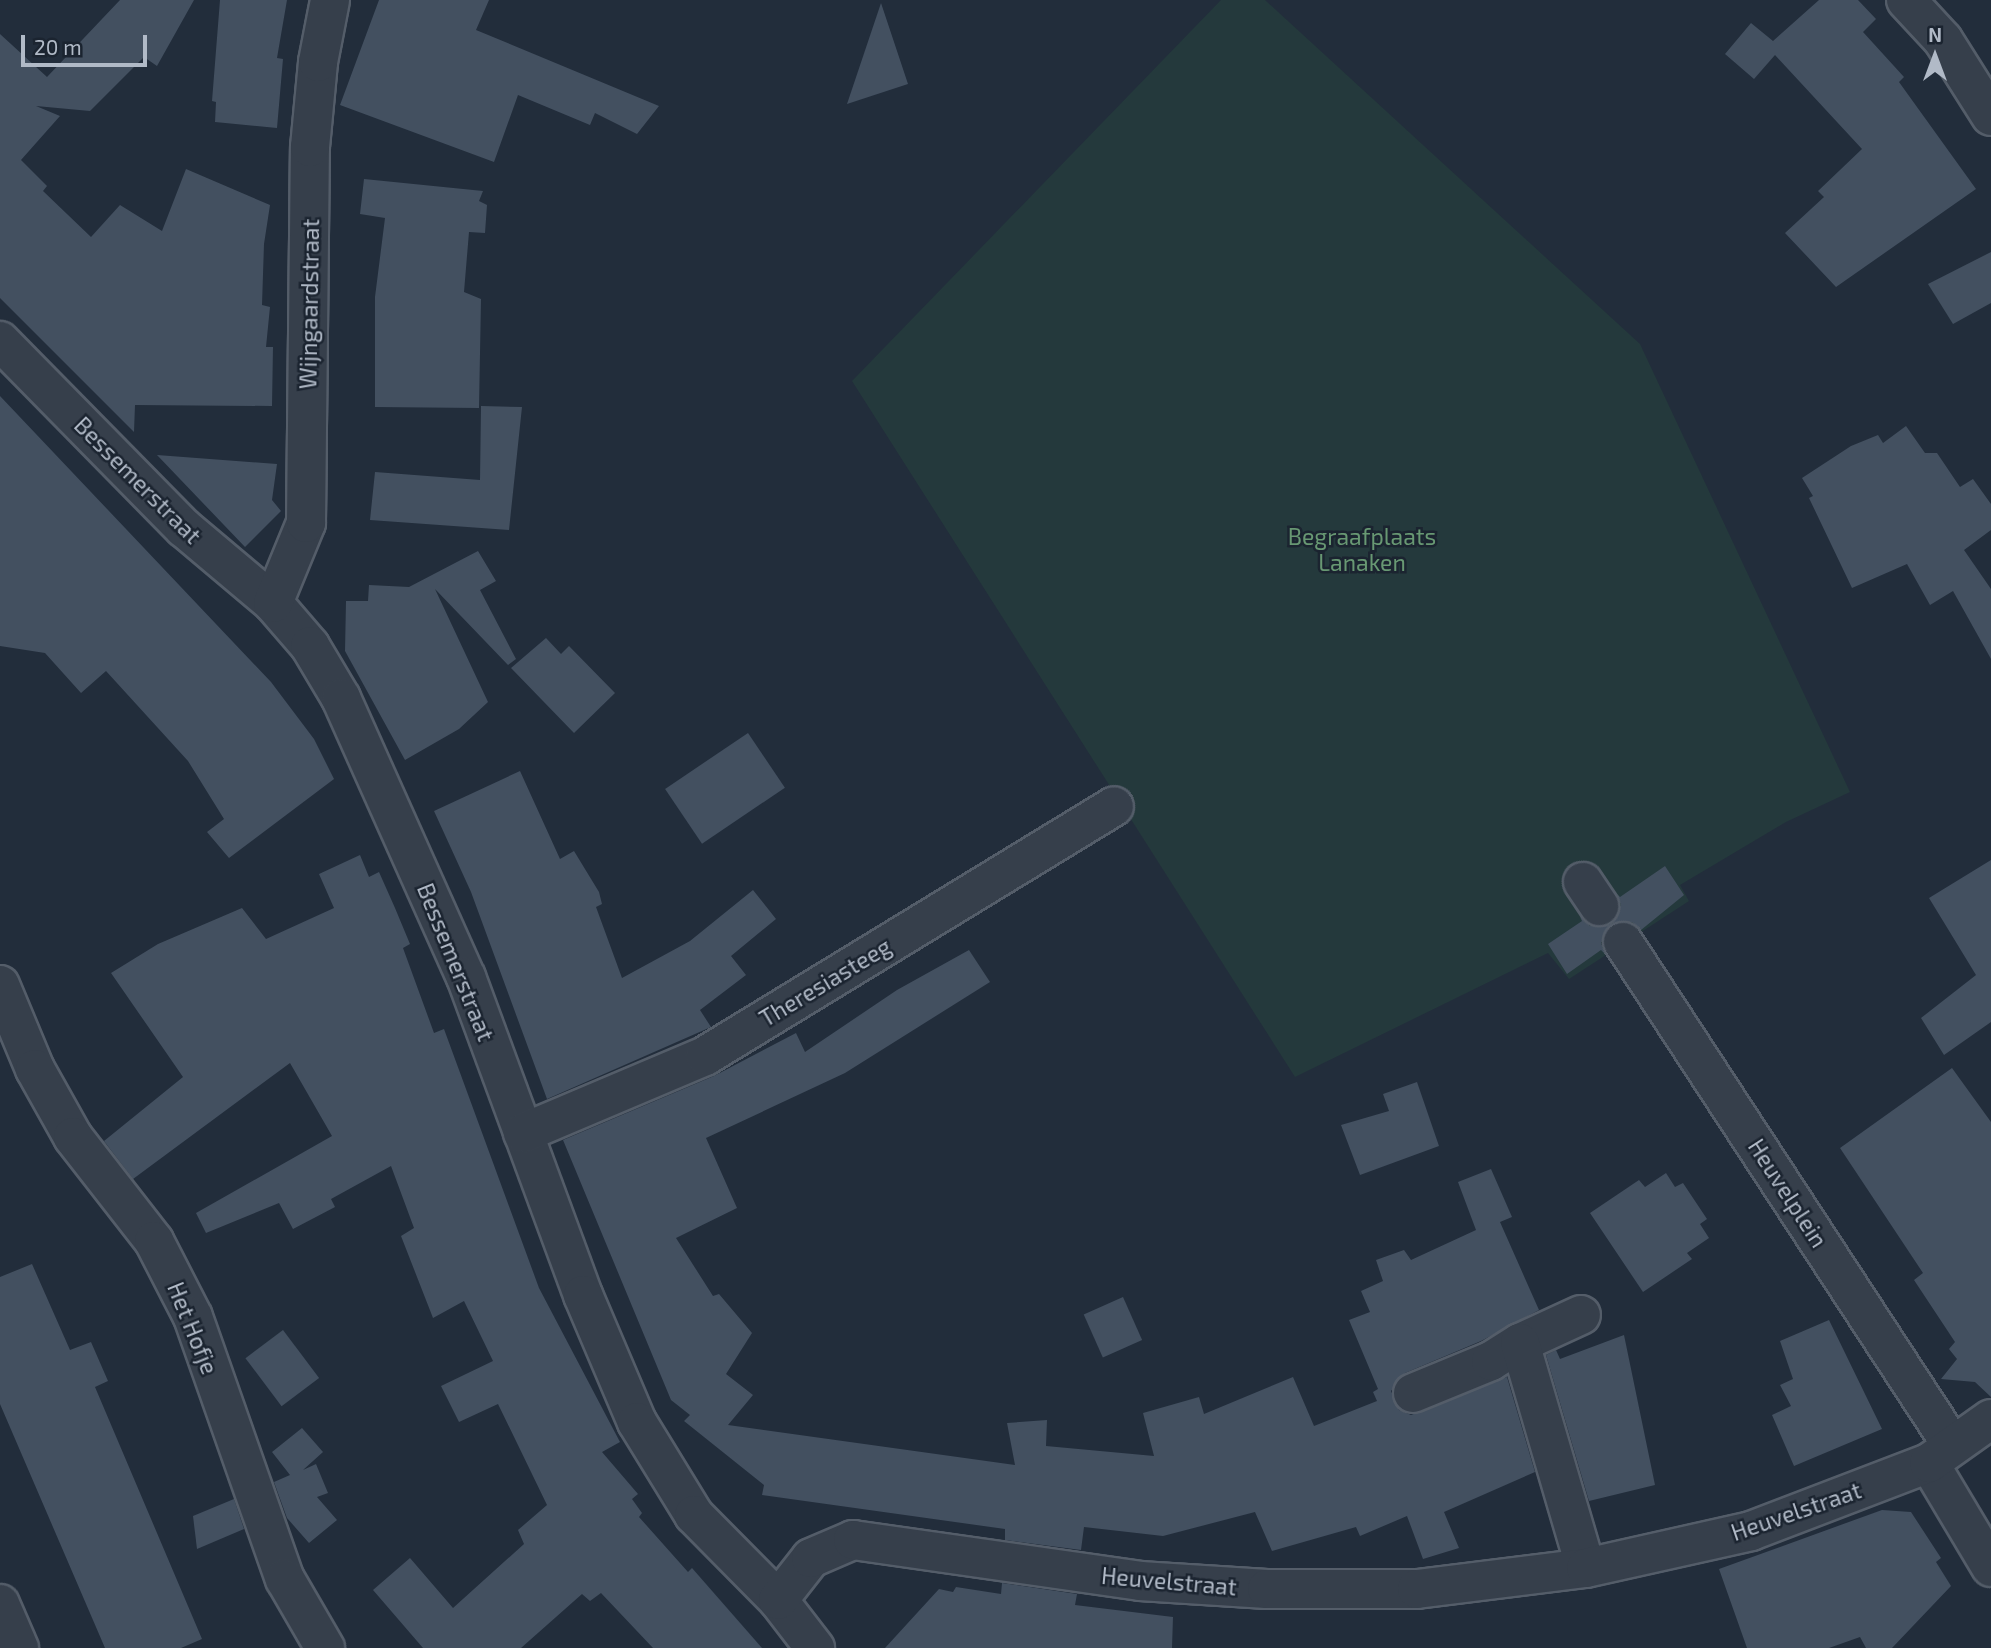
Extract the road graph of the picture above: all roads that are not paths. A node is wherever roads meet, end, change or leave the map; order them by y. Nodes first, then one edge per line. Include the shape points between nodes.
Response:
1 (330, 0) edge
2 (1906, 0) edge
3 (1991, 116) edge
4 (0, 341) edge
5 (273, 603) junction
6 (1114, 806) dead end
7 (1631, 954) dead end
8 (0, 985) edge
9 (9, 1037) edge
10 (523, 1133) junction
11 (1581, 1315) dead end
12 (1520, 1343) junction
13 (1413, 1393) dead end
14 (1991, 1419) edge
15 (1941, 1454) junction
16 (1991, 1567) edge
17 (1586, 1568) junction
18 (778, 1600) junction
19 (0, 1604) edge
20 (19, 1648) edge
21 (325, 1648) edge
22 (815, 1648) edge

1 - 5 street, Wijngaardstraat via 318,62 310,147 306,523
2 - 3 street via 1943,40
4 - 5 street, Bessemerstraat via 184,528
5 - 10 street, Bessemerstraat via 310,646 341,698 466,977
6 - 10 street, Theresiasteeg via 705,1056
7 - 15 street, Heuvelplein
8 - 9 street, Het Hofje
9 - 21 street, Het Hofje via 73,1137 154,1241 193,1317 285,1579
10 - 18 street, Bessemerstraat via 583,1295 637,1422 694,1515
11 - 12 street
12 - 13 street via 1491,1362
12 - 17 street
14 - 15 street, Heuvelstraat
15 - 16 street, Heuvelplein
15 - 17 street, Heuvelstraat via 1751,1531
17 - 18 street, Heuvelstraat via 1417,1589 1267,1589 1140,1581 853,1540 811,1558
18 - 22 street, Bessemerstraat
19 - 20 street

